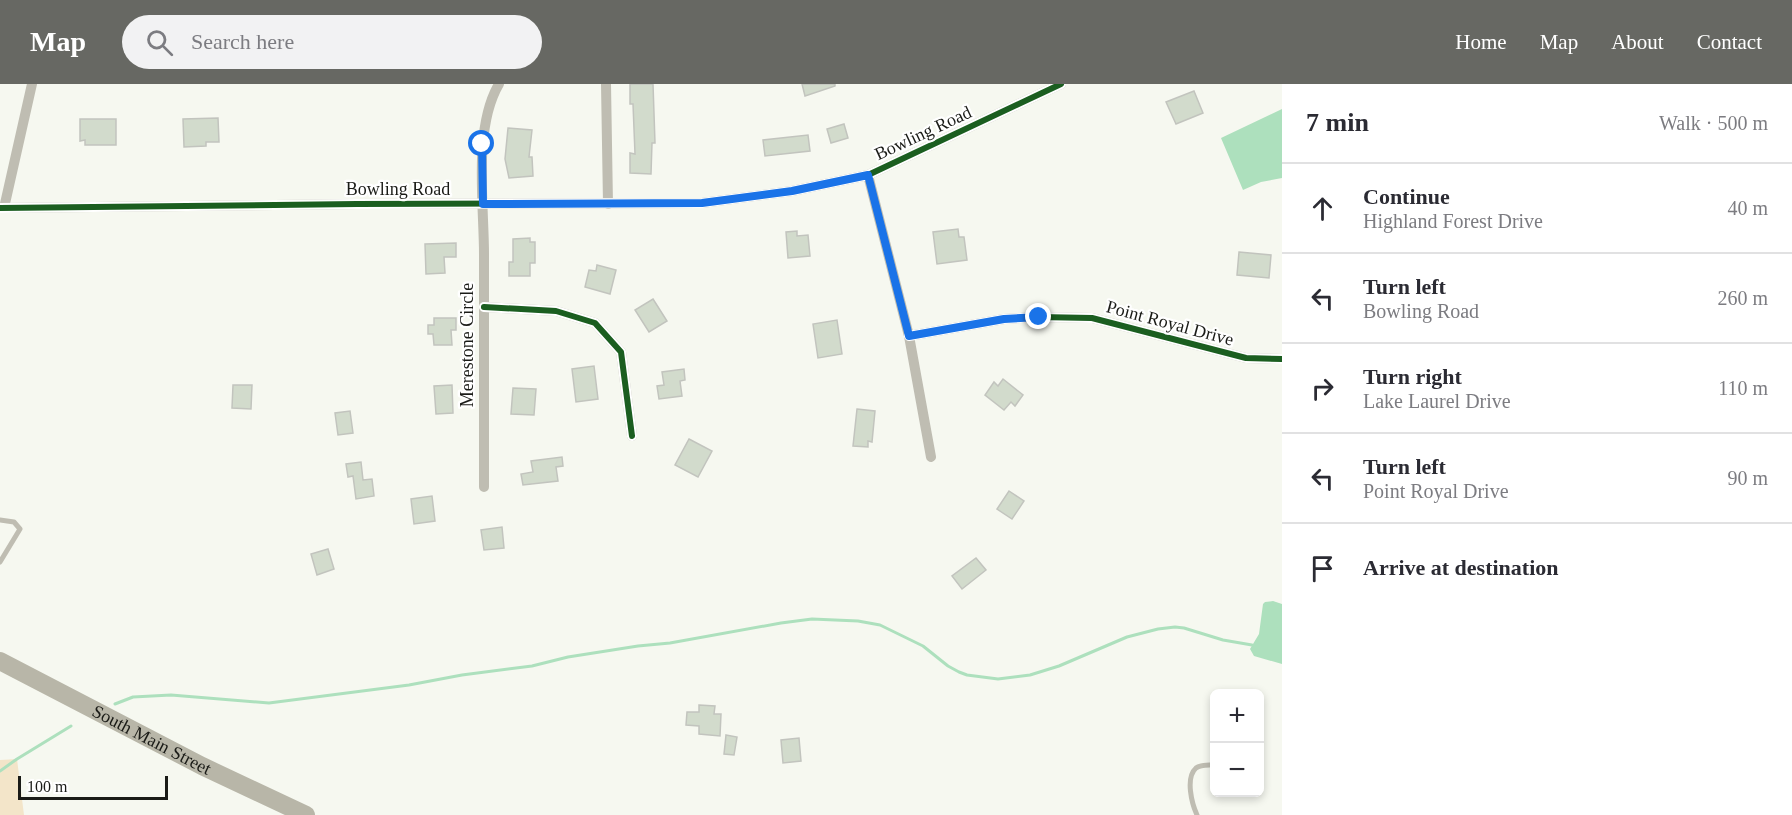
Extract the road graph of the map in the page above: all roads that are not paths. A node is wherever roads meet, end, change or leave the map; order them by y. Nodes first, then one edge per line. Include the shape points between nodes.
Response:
1 (32, 84) edge
2 (499, 84) edge
3 (606, 84) edge
4 (1061, 84) edge
5 (868, 175) junction
6 (483, 204) junction
7 (608, 204) junction
8 (2, 208) edge
9 (484, 307) junction
10 (909, 336) junction
11 (1282, 359) edge
12 (632, 436) dead end
13 (932, 457) dead end
14 (484, 487) dead end
15 (0, 520) edge
16 (0, 562) edge
17 (0, 661) edge
18 (1210, 765) edge
19 (306, 815) edge
20 (1197, 815) edge

1 - 8 street
2 - 6 street, Merestone Circle via 488,110 482,144
3 - 7 street
4 - 5 street, Bowling Road
5 - 7 street, Bowling Road via 792,191 702,203
5 - 10 street
6 - 7 street, Bowling Road
6 - 8 street, Bowling Road
6 - 9 street, Merestone Circle
9 - 12 street via 556,311 595,323 621,352
9 - 14 street, Merestone Circle
10 - 11 street, Point Royal Drive via 1004,319 1092,318 1246,358
10 - 13 street
15 - 16 lane via 14,522 20,529
17 - 19 highway, South Main Street
18 - 20 lane via 1201,765 1191,775 1191,796

